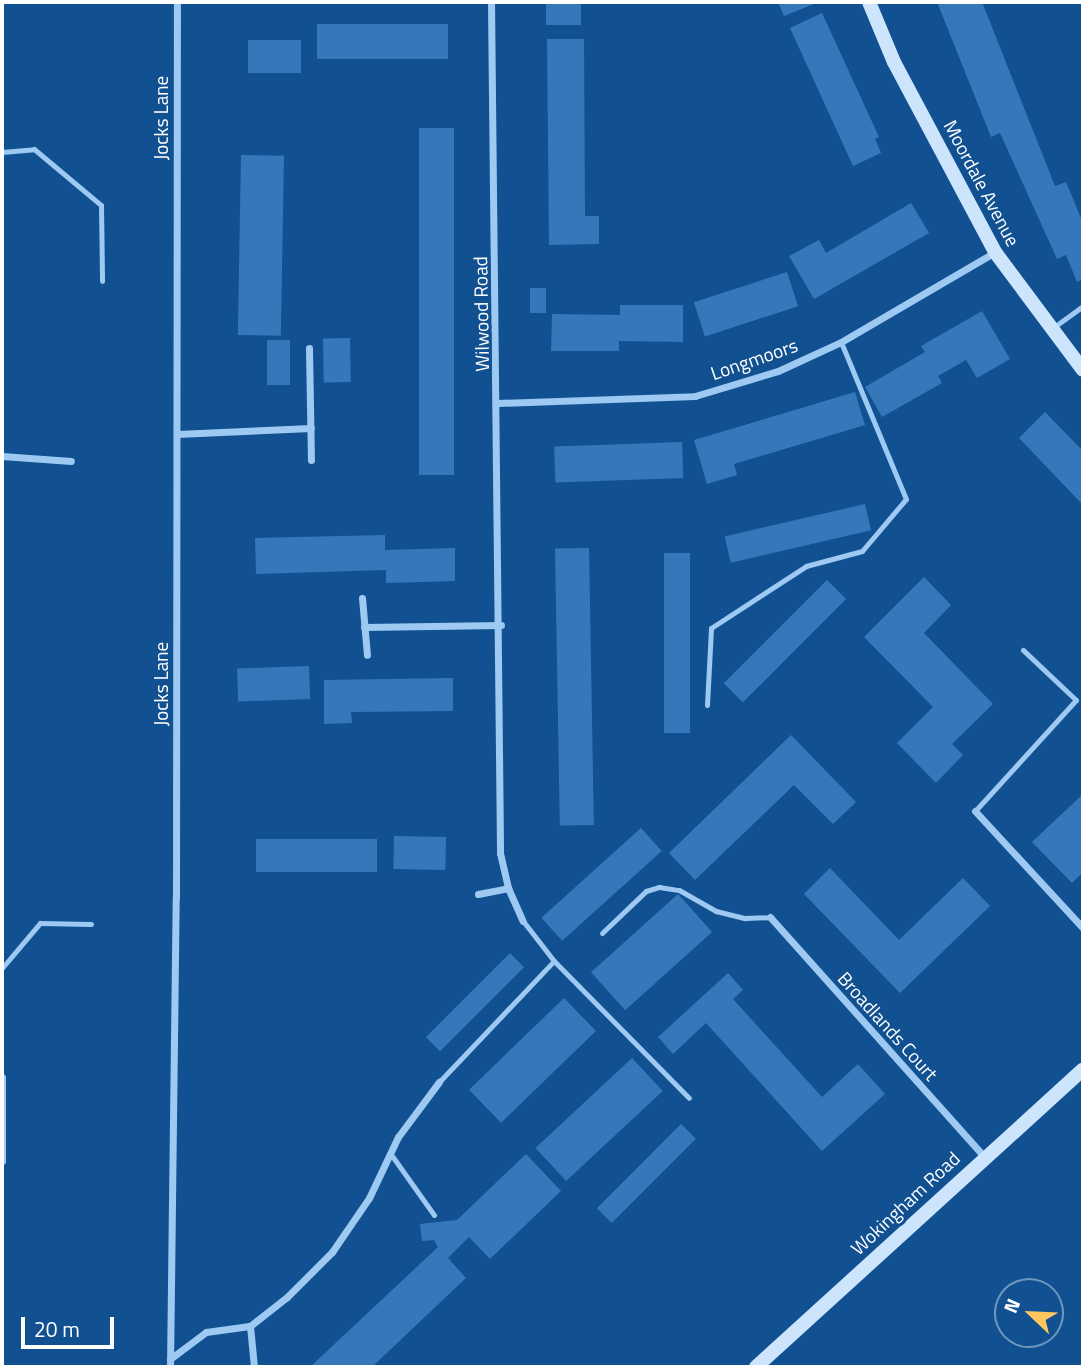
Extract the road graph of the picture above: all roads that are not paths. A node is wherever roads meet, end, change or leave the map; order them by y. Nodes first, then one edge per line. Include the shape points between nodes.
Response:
1 (177, 2) edge
2 (491, 2) edge
3 (869, 2) edge
4 (2, 152) edge
5 (995, 252) junction
6 (102, 281) dead end
7 (1083, 306) edge
8 (1051, 328) junction
9 (841, 342) junction
10 (309, 348) dead end
11 (1083, 370) edge
12 (498, 403) junction
13 (311, 428) junction
14 (177, 434) junction
15 (2, 456) edge
16 (311, 460) dead end
17 (71, 461) dead end
18 (362, 598) dead end
19 (501, 625) junction
20 (364, 627) junction
21 (1023, 650) dead end
22 (367, 655) dead end
23 (707, 705) dead end
24 (975, 811) joint
25 (508, 888) junction
26 (478, 894) dead end
27 (770, 917) joint
28 (523, 921) joint
29 (91, 924) dead end
30 (1083, 928) edge
31 (602, 933) dead end
32 (554, 961) junction
33 (2, 968) edge
34 (1083, 1069) edge
35 (2, 1077) edge
36 (439, 1082) joint
37 (689, 1098) dead end
38 (390, 1153) junction
39 (985, 1156) junction
40 (2, 1161) edge
41 (434, 1215) dead end
42 (250, 1326) junction
43 (170, 1363) edge
44 (254, 1367) edge
45 (756, 1367) edge

1 - 14 street, Jocks Lane
2 - 12 street, Wilwood Road
3 - 5 main road, Moordale Avenue via 894,62
4 - 6 lane via 34,149 101,205
5 - 8 main road, Moordale Avenue
5 - 9 street, Longmoors
7 - 8 lane
8 - 11 main road, Moordale Avenue
9 - 12 street, Longmoors via 778,370 695,396
9 - 23 lane via 906,499 862,551 806,566 711,628
10 - 13 street
12 - 19 street, Wilwood Road
13 - 14 street
13 - 16 street
14 - 43 street, Jocks Lane
15 - 17 street
18 - 20 street
19 - 20 street
19 - 25 street, Wilwood Road via 500,853
20 - 22 street
21 - 24 lane via 1076,700
24 - 30 street
25 - 26 street
25 - 28 street, Wilwood Road
27 - 31 lane via 745,918 716,911 668,886 646,891
27 - 39 street, Broadlands Court
28 - 32 lane
29 - 33 lane via 40,923
32 - 36 lane
32 - 37 lane
34 - 39 main road, Wokingham Road
35 - 40 street
36 - 38 street
38 - 41 lane
38 - 42 street via 369,1198 332,1252
39 - 45 main road, Wokingham Road
42 - 43 street via 206,1332
42 - 44 street

